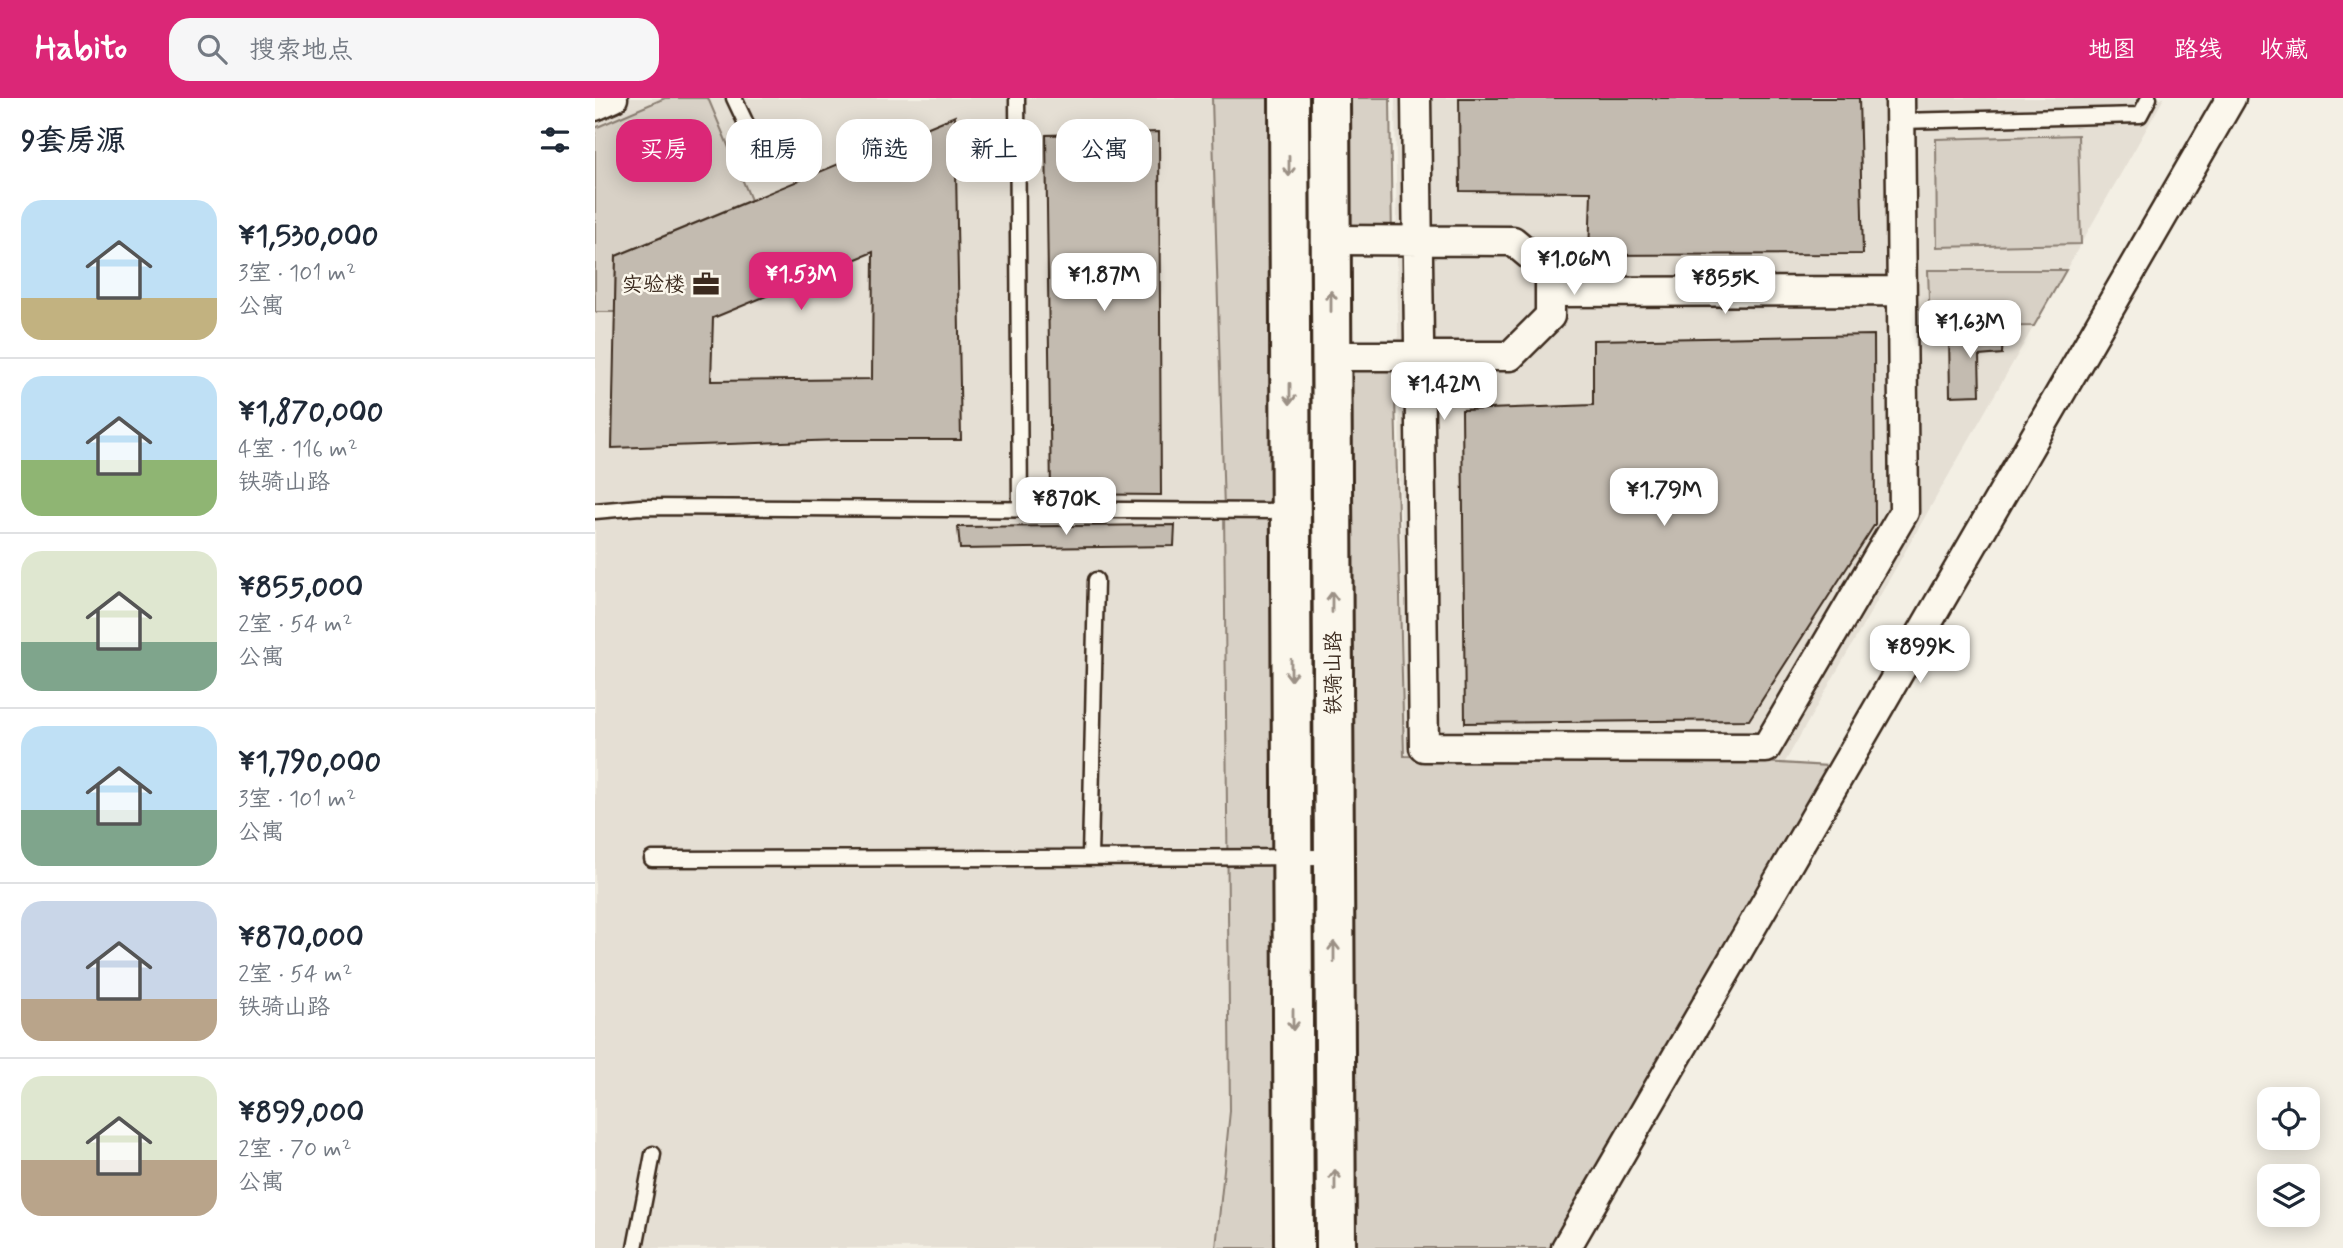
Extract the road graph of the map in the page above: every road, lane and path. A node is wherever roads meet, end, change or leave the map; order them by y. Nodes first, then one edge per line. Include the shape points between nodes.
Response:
1 (613, 98) edge
2 (734, 98) edge
3 (1017, 98) edge
4 (1289, 98) edge
5 (1330, 98) edge
6 (1416, 98) edge
7 (2150, 98) edge
8 (2231, 98) edge
9 (595, 106) edge
10 (1900, 109) edge
11 (744, 119) edge
12 (1331, 240) junction
13 (1901, 291) junction
14 (1550, 292) junction
15 (1331, 356) junction
16 (1020, 509) junction
17 (595, 511) edge
18 (1291, 511) junction
19 (1096, 580) dead end
20 (1334, 857) junction
21 (1090, 858) junction
22 (652, 859) dead end
23 (653, 1154) dead end
24 (635, 1248) edge
25 (1294, 1248) edge
26 (1336, 1248) edge
27 (1566, 1248) edge

1 - 9 street
2 - 11 lane
3 - 16 lane
4 -> 18 main road, 铁骑山路
5 - 12 main road, 铁骑山路
6 - 13 street via 1424,747 1766,748 1904,512
7 - 10 lane via 2140,115
8 - 27 street
10 - 13 street
12 - 14 street via 1513,241 1550,272
15 -> 12 main road, 铁骑山路
13 - 14 street
14 - 15 street via 1550,316 1510,356
20 -> 15 main road, 铁骑山路
16 - 17 lane via 640,507
16 - 18 lane
18 -> 25 main road, 铁骑山路
19 - 21 lane
20 - 21 lane
26 -> 20 main road, 铁骑山路
21 - 22 lane
23 - 24 lane

